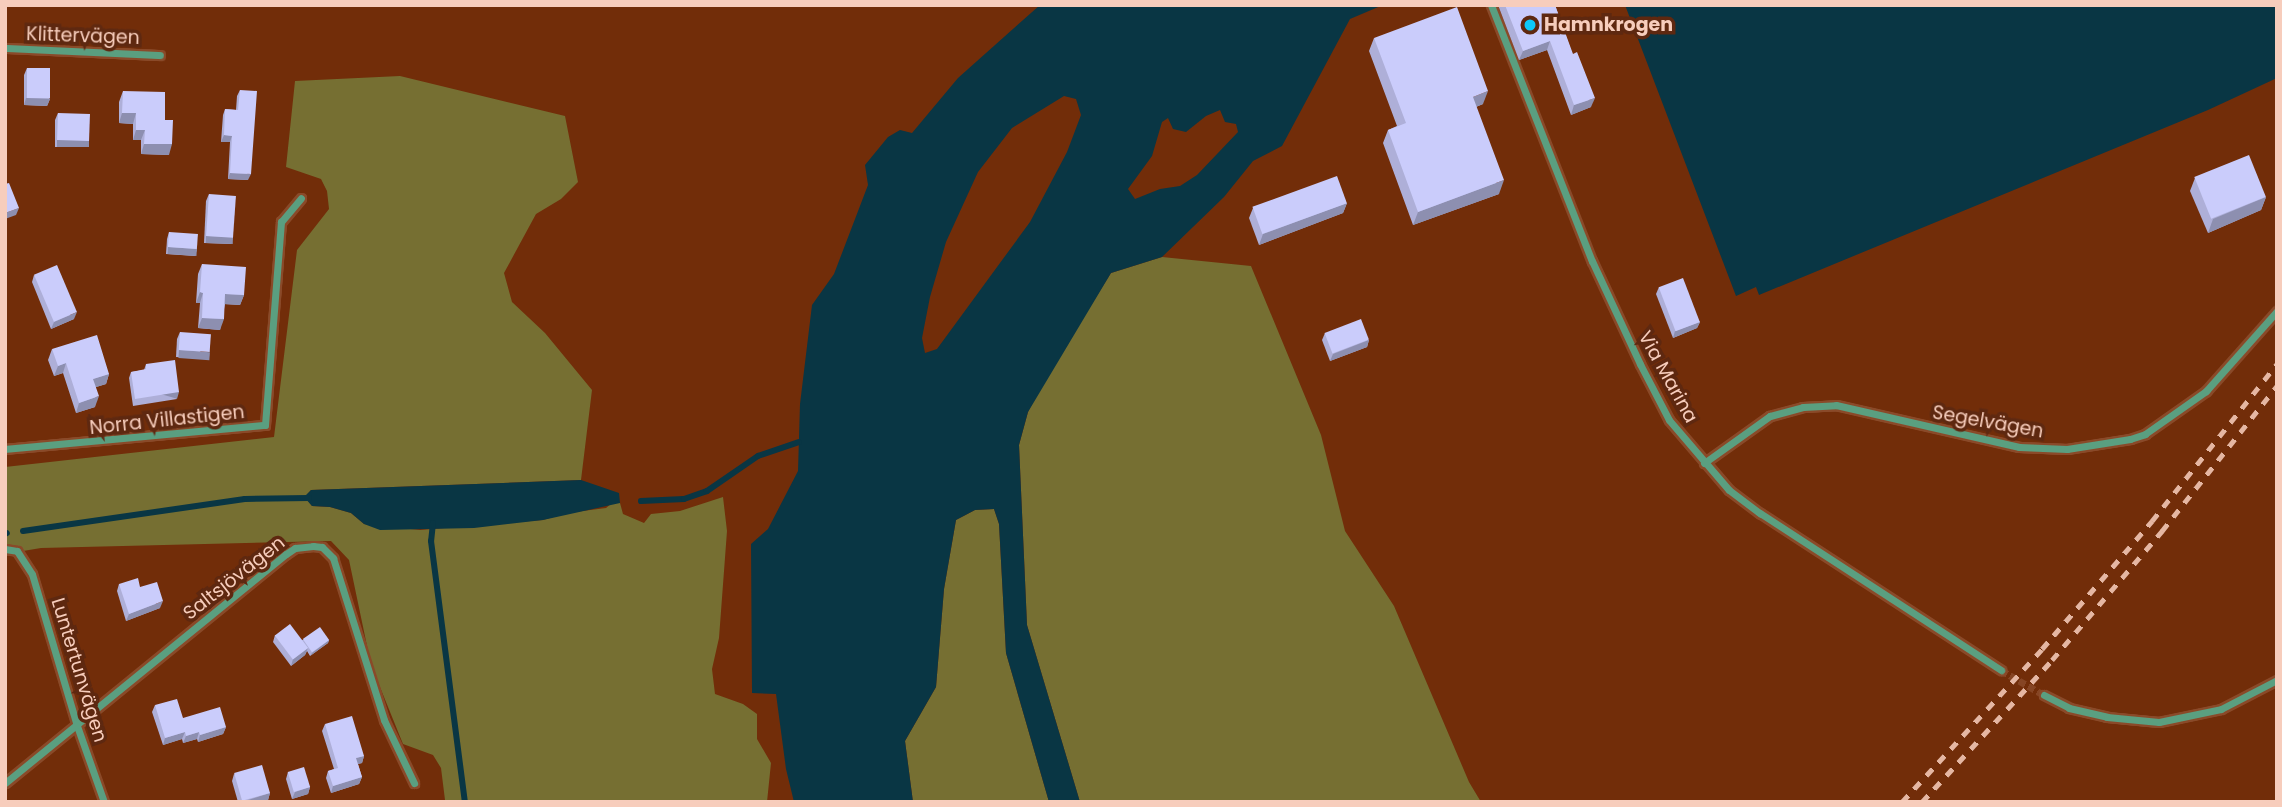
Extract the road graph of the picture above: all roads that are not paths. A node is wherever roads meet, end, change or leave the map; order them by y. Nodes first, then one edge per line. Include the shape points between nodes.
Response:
1 (1491, 5) edge
2 (5, 48) edge
3 (160, 55) dead end
4 (301, 198) dead end
5 (2277, 311) edge
6 (5, 449) edge
7 (1704, 463) junction
8 (5, 549) edge
9 (2001, 670) tunnel mouth
10 (2277, 680) edge
11 (2044, 695) tunnel mouth
12 (76, 723) junction
13 (5, 783) edge
14 (414, 783) dead end
15 (104, 802) edge

1 - 7 street, Via Marina via 1592,261 1634,353 1670,420
2 - 3 street, Klittervägen
4 - 6 street, Norra Villastigen via 281,222 265,425
5 - 7 street, Segelvägen via 2206,391 2145,434 2130,439 2067,449 2019,447 1836,405 1770,416
7 - 9 street, Via Marina via 1760,513
8 - 12 street, Luntertunvägen via 17,551 25,560 38,589
10 - 11 street via 2221,709 2159,722 2069,708
12 - 13 street, Saltsjövägen
12 - 14 street, Saltsjövägen via 286,554 306,546 322,547 333,558 384,720
12 - 15 street, Luntertunvägen

